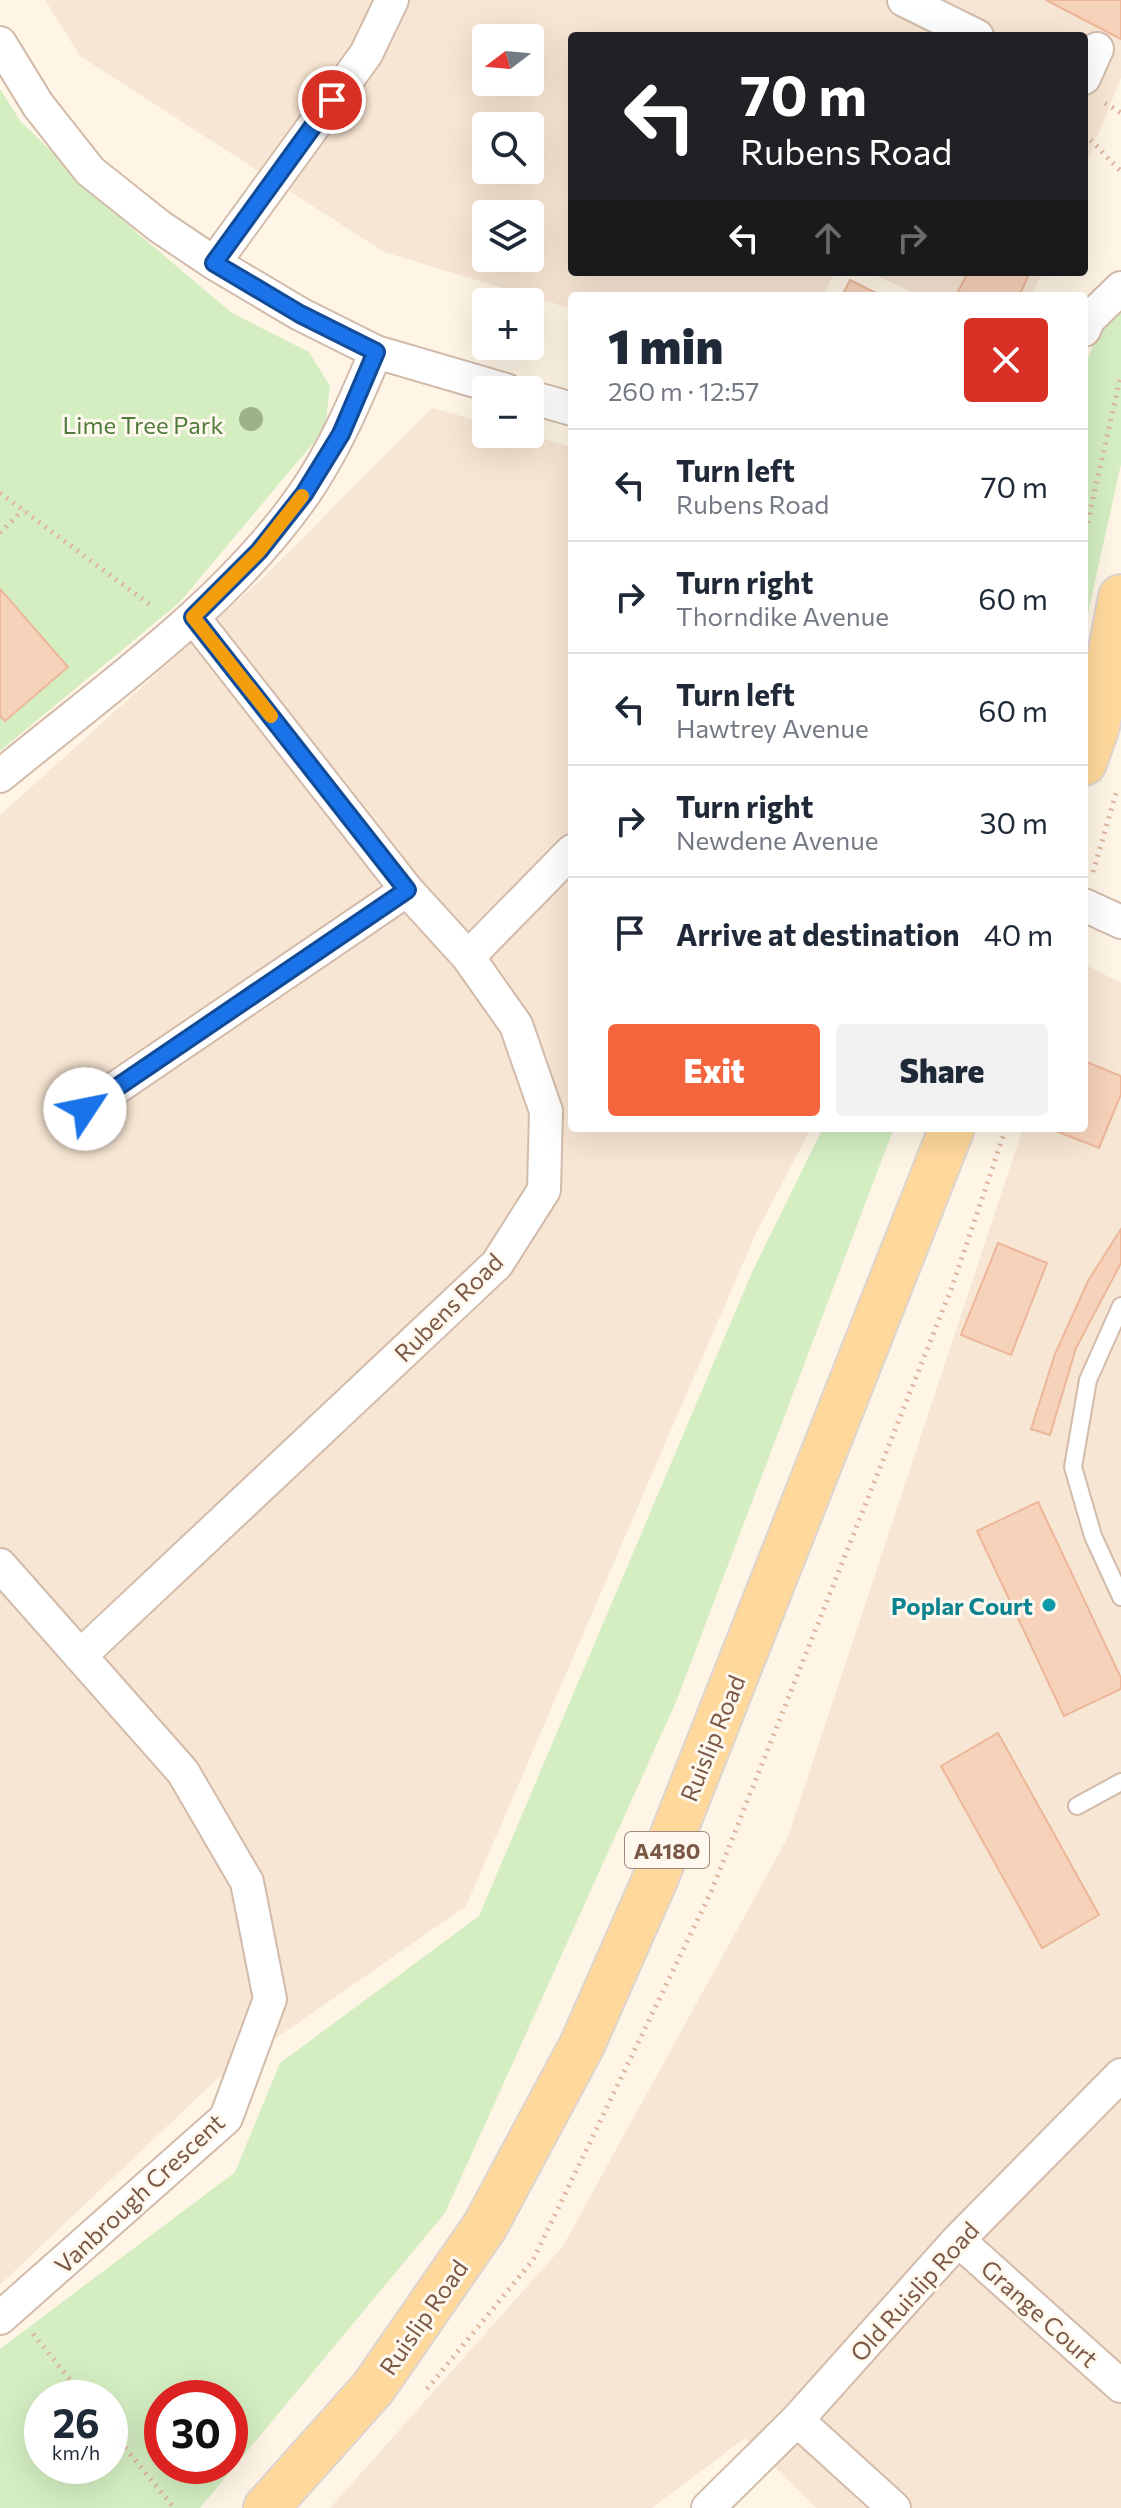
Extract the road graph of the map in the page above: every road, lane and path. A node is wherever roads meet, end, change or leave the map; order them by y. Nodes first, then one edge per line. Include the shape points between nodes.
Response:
1 (392, 0) edge
2 (904, 0) edge
3 (969, 32) edge
4 (0, 43) edge
5 (1097, 49) dead end
6 (1088, 69) edge
7 (1088, 138) edge
8 (1121, 171) edge
9 (214, 263) junction
10 (1121, 288) edge
11 (1088, 321) edge
12 (376, 352) junction
13 (1121, 375) edge
14 (472, 380) edge
15 (544, 401) edge
16 (568, 408) edge
17 (0, 493) edge
18 (23, 510) junction
19 (1088, 520) edge
20 (0, 533) edge
21 (1121, 597) edge
22 (187, 622) junction
23 (1088, 736) edge
24 (0, 776) edge
25 (1121, 777) edge
26 (568, 855) edge
27 (1092, 873) dead end
28 (407, 890) junction
29 (1088, 907) edge
30 (1121, 922) edge
31 (468, 957) junction
32 (85, 1109) dead end
33 (950, 1132) edge
34 (1121, 1306) edge
35 (0, 1565) edge
36 (1121, 1597) edge
37 (80, 1656) junction
38 (1121, 1782) edge
39 (1077, 1806) dead end
40 (1121, 2075) edge
41 (958, 2240) junction
42 (4, 2306) edge
43 (69, 2380) edge
44 (1121, 2386) edge
45 (797, 2420) junction
46 (128, 2451) edge
47 (174, 2508) edge
48 (266, 2508) edge
49 (708, 2508) edge
50 (894, 2508) edge

1 - 9 street via 366,54
2 - 3 street
4 - 9 street via 38,105 90,171
5 - 6 street
7 - 8 path
9 - 12 street
10 - 11 street
12 - 14 street
12 - 22 street via 341,434 304,494 259,551
13 - 19 path
15 - 16 street
17 - 18 path
18 - 20 path
18 - 22 path
21 - 23 main road
22 - 24 street
22 - 28 street, Rubens Road
25 - 27 path
26 - 31 street
28 - 31 street, Rubens Road
28 - 32 street
29 - 30 street
31 - 37 street, Rubens Road via 516,1025 546,1111 544,1190 497,1264
33 - 48 main road, Ruislip Road / A4180 via 657,1875 582,2045 485,2226 373,2388
34 - 36 lane via 1088,1380 1073,1467 1093,1536
35 - 37 street, Vanbrough Crescent
37 - 42 street, Vanbrough Crescent via 183,1772 247,1882 270,1999 226,2118
38 - 39 lane
40 - 41 street, Old Ruislip Road
41 - 44 street, Grange Court
41 - 45 street, Old Ruislip Road
42 - 43 path
45 - 49 street, Old Ruislip Road
45 - 50 street
46 - 47 path

